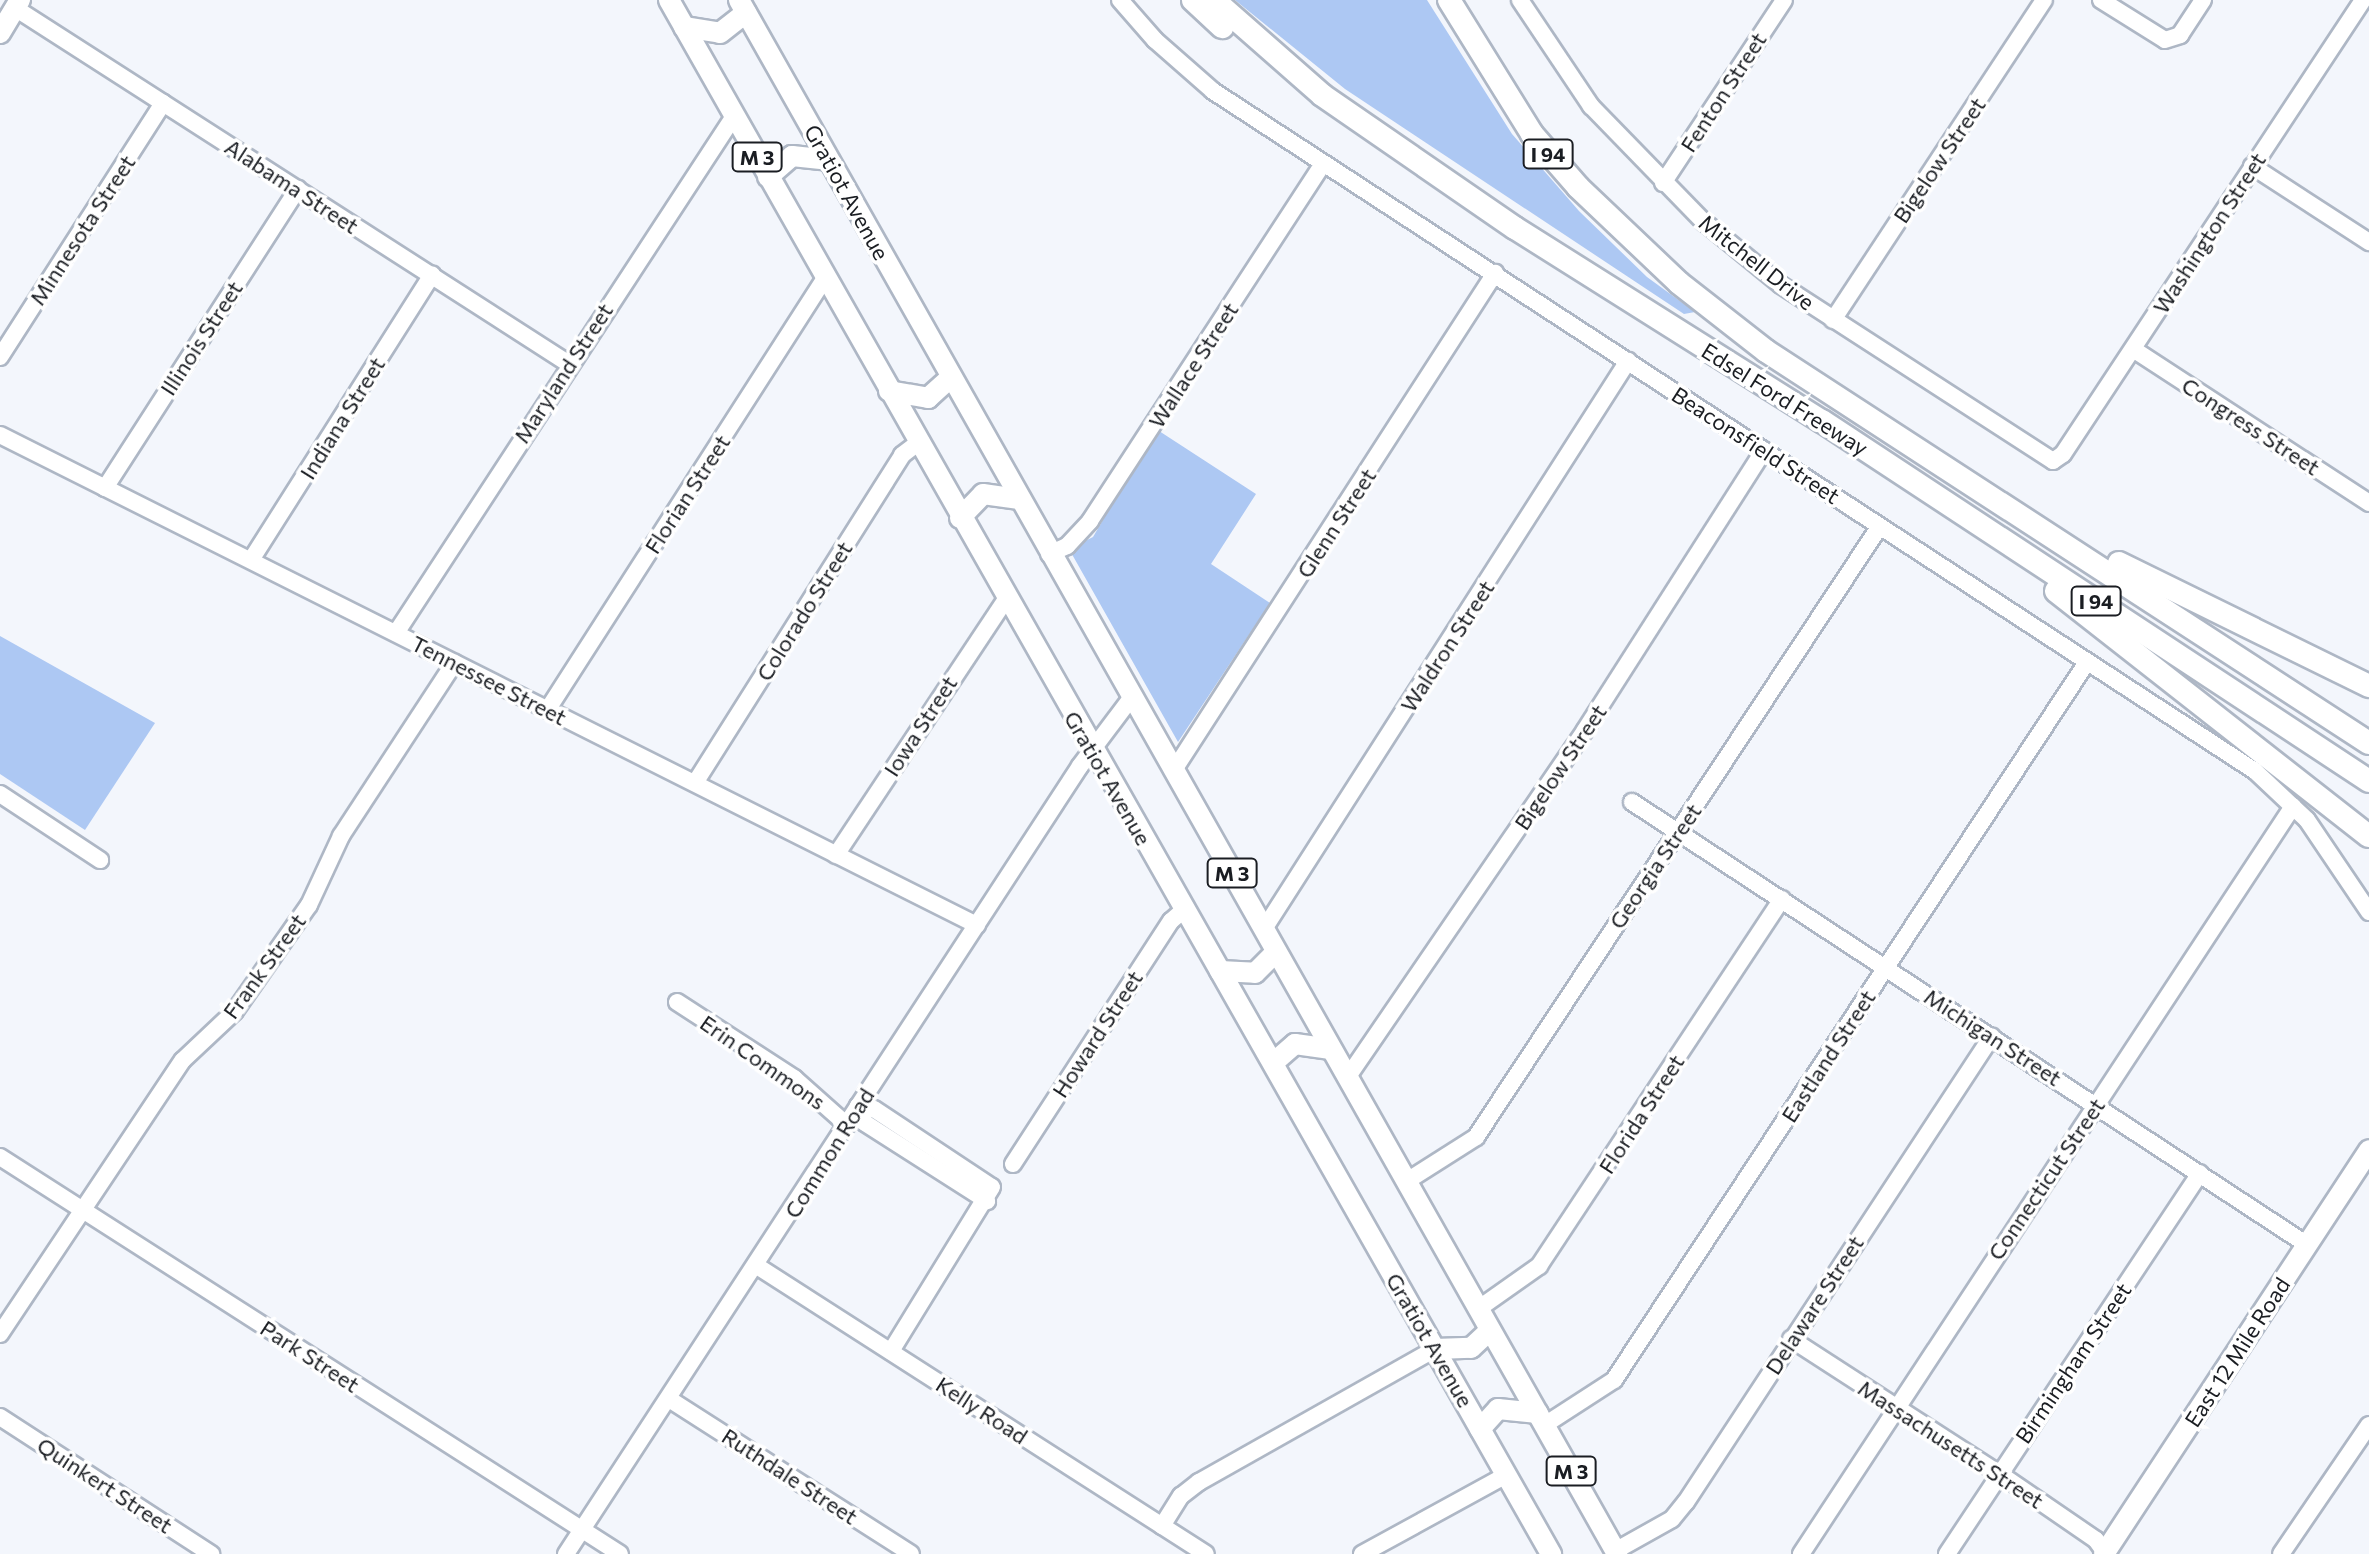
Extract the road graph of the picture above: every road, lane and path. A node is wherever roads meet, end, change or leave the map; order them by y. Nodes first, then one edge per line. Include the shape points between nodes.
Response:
1 (669, 0) edge
2 (1120, 0) edge
3 (1193, 0) edge
4 (1214, 0) edge
5 (1449, 0) edge
6 (1520, 0) edge
7 (1784, 0) edge
8 (2044, 0) edge
9 (2101, 0) edge
10 (2203, 0) edge
11 (2363, 0) edge
12 (18, 4) edge
13 (742, 7) edge
14 (684, 27) junction
15 (1, 29) edge
16 (1281, 64) junction
17 (163, 103) junction
18 (734, 116) junction
19 (828, 160) junction
20 (1323, 163) junction
21 (2252, 166) junction
22 (768, 177) junction
23 (1663, 183) junction
24 (298, 189) junction
25 (2369, 242) edge
26 (1495, 273) junction
27 (432, 275) junction
28 (825, 278) junction
29 (1833, 320) junction
30 (2133, 349) junction
31 (0, 357) edge
32 (1628, 361) junction
33 (569, 364) junction
34 (950, 378) junction
35 (889, 391) junction
36 (1822, 421) junction
37 (0, 435) edge
38 (918, 443) junction
39 (1764, 450) junction
40 (2053, 461) joint
41 (105, 488) junction
42 (1018, 499) junction
43 (2369, 503) edge
44 (2021, 514) junction
45 (960, 518) junction
46 (1880, 526) junction
47 (1049, 554) junction
48 (251, 560) junction
49 (1006, 599) junction
50 (396, 633) junction
51 (2087, 662) junction
52 (454, 663) junction
53 (2369, 686) edge
54 (1132, 697) junction
55 (548, 709) junction
56 (2369, 743) edge
57 (1091, 752) junction
58 (1174, 770) junction
59 (2369, 781) edge
60 (695, 783) junction
61 (0, 794) edge
62 (1632, 802) dead end
63 (2293, 806) junction
64 (1678, 831) junction
65 (2369, 836) edge
66 (836, 855) junction
67 (100, 860) dead end
68 (1782, 899) junction
69 (1186, 908) junction
70 (2369, 912) edge
71 (977, 925) junction
72 (1264, 929) junction
73 (1276, 952) junction
74 (1887, 968) junction
75 (1220, 971) junction
76 (677, 1002) dead end
77 (1992, 1036) junction
78 (1331, 1049) junction
79 (1273, 1063) junction
80 (1347, 1078) junction
81 (2096, 1105) junction
82 (858, 1106) junction
83 (847, 1125) junction
84 (2369, 1150) edge
85 (0, 1157) edge
86 (1013, 1164) dead end
87 (2200, 1173) junction
88 (1407, 1181) junction
89 (83, 1211) junction
90 (2306, 1244) junction
91 (757, 1266) junction
92 (1478, 1309) junction
93 (1490, 1330) junction
94 (0, 1334) edge
95 (1791, 1339) junction
96 (1435, 1349) junction
97 (891, 1351) junction
98 (669, 1399) junction
99 (1896, 1407) junction
100 (0, 1417) edge
101 (1542, 1419) junction
102 (2369, 1425) edge
103 (1480, 1429) junction
104 (2000, 1474) junction
105 (1506, 1475) junction
106 (1162, 1526) junction
107 (582, 1529) junction
108 (1616, 1552) edge
109 (211, 1554) edge
110 (566, 1554) edge
111 (620, 1554) edge
112 (911, 1554) edge
113 (1206, 1554) edge
114 (1362, 1554) edge
115 (1551, 1554) edge
116 (1801, 1554) edge
117 (1947, 1554) edge
118 (2105, 1554) edge
119 (2281, 1554) edge

1 - 14 main road, Gratiot Avenue / M 3
2 - 20 street, Beaconsfield Street via 1155,40 1213,91
3 - 16 highway via 1229,33
4 - 16 highway, Edsel Ford Freeway / I 94
5 - 44 highway, Edsel Ford Freeway / I 94 via 1532,134 1578,187 1679,283 1766,351
6 - 23 street, Mitchell Drive via 1591,106
7 - 23 street, Fenton Street
8 - 29 street, Bigelow Street
9 - 10 street via 2169,40 2180,35
11 - 21 street, Washington Street
12 - 15 main road
12 - 17 street, Alabama Street
13 - 14 main road via 720,33
13 - 19 main road, Gratiot Avenue / M 3
14 - 18 main road, Gratiot Avenue / M 3
16 - 36 highway, Edsel Ford Freeway / I 94 via 1515,228
17 - 24 street, Alabama Street
17 - 31 street, Minnesota Street
18 - 22 main road, Gratiot Avenue / M 3
18 - 33 street, Maryland Street
19 - 22 main road via 792,156
19 - 34 main road, Gratiot Avenue / M 3
20 - 26 street, Beaconsfield Street
20 - 47 street, Wallace Street via 1090,521 1067,546
21 - 25 street
21 - 30 street, Washington Street
22 - 28 main road, Gratiot Avenue / M 3
23 - 29 street, Mitchell Drive via 1744,256
24 - 27 street, Alabama Street
24 - 41 street, Illinois Street
26 - 32 street, Beaconsfield Street
26 - 58 street, Glenn Street
27 - 33 street, Alabama Street
27 - 48 street, Indiana Street
28 - 35 main road, Gratiot Avenue / M 3
28 - 55 street, Florian Street
29 - 40 street, Mitchell Drive
30 - 40 street, Washington Street via 2063,454
30 - 43 street, Congress Street
32 - 39 street, Beaconsfield Street
32 - 72 street, Waldron Street
33 - 50 street, Maryland Street
34 - 35 main road via 928,398
34 - 42 main road, Gratiot Avenue / M 3
35 - 38 main road, Gratiot Avenue / M 3
36 - 59 highway, Edsel Ford Freeway / I 94
36 - 65 highway via 1907,489 2061,594
37 - 41 street, Tennessee Street
38 - 45 main road, Gratiot Avenue / M 3
38 - 60 street, Colorado Street via 902,455
39 - 46 street, Beaconsfield Street
39 - 80 street, Bigelow Street via 1579,740
41 - 48 street, Tennessee Street
42 - 45 main road via 983,494
42 - 47 main road, Gratiot Avenue / M 3
44 - 53 highway
44 - 56 highway, Edsel Ford Freeway / I 94
45 - 49 main road, Gratiot Avenue / M 3
46 - 51 street, Beaconsfield Street
46 - 64 street, Georgia Street
47 - 54 main road, Gratiot Avenue / M 3
48 - 50 street, Tennessee Street
49 - 57 main road, Gratiot Avenue / M 3
49 - 66 street, Iowa Street
50 - 52 street, Tennessee Street
51 - 63 street, Beaconsfield Street via 2255,771
51 - 74 street, Eastland Street
52 - 55 street, Tennessee Street
52 - 89 street, Frank Street via 341,836 309,905 235,1011 183,1060
54 - 57 street, Common Road
54 - 58 main road, Gratiot Avenue / M 3
55 - 60 street, Tennessee Street
57 - 69 main road, Gratiot Avenue / M 3
57 - 71 street, Common Road
58 - 72 main road, Gratiot Avenue / M 3
60 - 66 street, Tennessee Street
61 - 67 street
62 - 64 street, Michigan Street
63 - 70 street, Beaconsfield Street
63 - 81 street, Connecticut Street
64 - 68 street, Michigan Street
64 - 88 street, Georgia Street via 1476,1137
66 - 71 street, Tennessee Street
68 - 74 street, Michigan Street
68 - 92 street, Florida Street via 1539,1266
69 - 75 main road, Gratiot Avenue / M 3
69 - 86 street, Howard Street via 1171,921
71 - 82 street, Common Road
72 - 73 main road, Gratiot Avenue / M 3
73 - 75 main road via 1255,973
73 - 78 main road, Gratiot Avenue / M 3
74 - 77 street, Michigan Street
74 - 101 street, Eastland Street via 1614,1380
75 - 79 main road, Gratiot Avenue / M 3
76 - 83 street, Erin Commons via 794,1078
77 - 81 street, Michigan Street
77 - 95 street, Delaware Street
78 - 79 main road via 1295,1044
78 - 80 main road, Gratiot Avenue / M 3
79 - 96 main road, Gratiot Avenue / M 3
80 - 88 main road, Gratiot Avenue / M 3
81 - 87 street, Michigan Street
81 - 99 street, Connecticut Street
82 - 83 street, Common Road
82 - 97 street via 865,1123 987,1201
83 - 91 street, Common Road
84 - 90 main road, East 12 Mile Road
85 - 89 street, Park Street
87 - 90 street, Michigan Street
87 - 104 street, Birmingham Street
88 - 92 main road, Gratiot Avenue / M 3
89 - 94 street, Frank Street
89 - 107 street, Park Street
90 - 118 main road, East 12 Mile Road
91 - 97 street, Kelly Road
91 - 98 street, Common Road
92 - 93 main road, Gratiot Avenue / M 3
93 - 96 main road via 1471,1348
93 - 101 main road, Gratiot Avenue / M 3
95 - 99 street, Massachusetts Street
95 - 108 street, Delaware Street via 1674,1516
96 - 103 main road, Gratiot Avenue / M 3
96 - 106 street via 1199,1482 1181,1496
97 - 106 street, Kelly Road
98 - 107 street, Common Road
98 - 112 street, Ruthdale Street
99 - 104 street, Massachusetts Street
99 - 116 street, Connecticut Street
100 - 109 street, Quinkert Street
101 - 103 main road via 1498,1409
101 - 108 main road, Gratiot Avenue / M 3
102 - 119 street
103 - 105 main road, Gratiot Avenue / M 3
104 - 117 street, Birmingham Street
104 - 118 street, Massachusetts Street via 2096,1540
105 - 114 street
105 - 115 main road, Gratiot Avenue / M 3
106 - 113 street, Kelly Road
107 - 110 street, Common Road
107 - 111 street, Park Street

